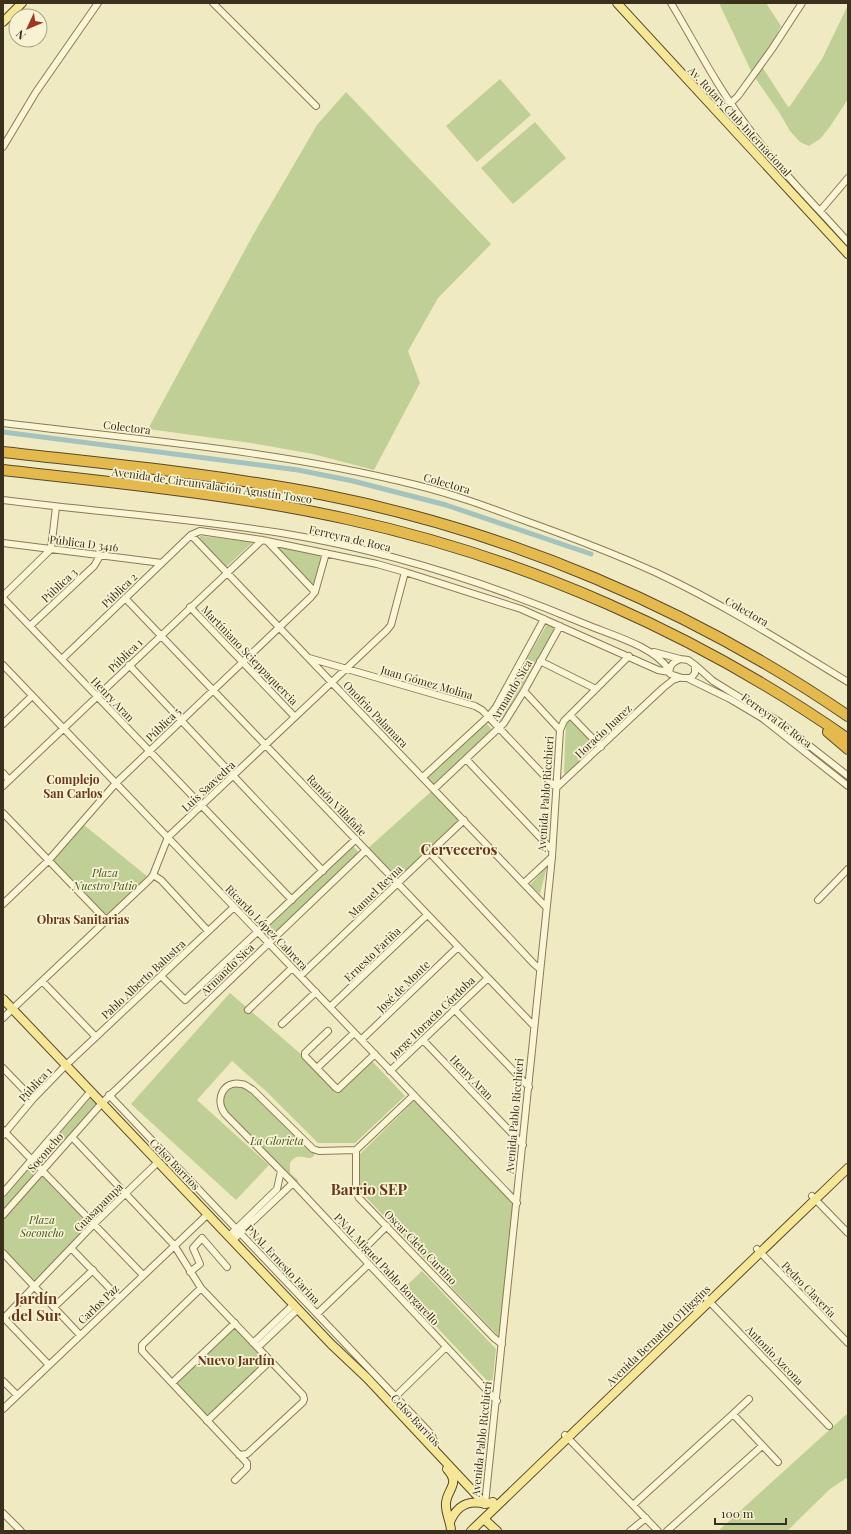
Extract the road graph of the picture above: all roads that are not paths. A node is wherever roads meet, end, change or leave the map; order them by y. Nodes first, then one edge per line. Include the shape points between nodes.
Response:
1 (98, 3) edge
2 (213, 3) edge
3 (617, 3) edge
4 (670, 3) edge
5 (802, 3) edge
6 (20, 4) edge
7 (3, 16) edge
8 (3, 22) edge
9 (731, 103) junction
10 (316, 106) dead end
11 (3, 146) edge
12 (848, 178) edge
13 (820, 211) junction
14 (848, 242) edge
15 (848, 254) edge
16 (3, 423) edge
17 (3, 452) edge
18 (3, 470) edge
19 (3, 500) edge
20 (56, 507) junction
21 (191, 535) junction
22 (264, 540) junction
23 (3, 544) edge
24 (51, 549) junction
25 (326, 553) junction
26 (100, 556) junction
27 (162, 563) junction
28 (405, 572) junction
29 (226, 573) junction
30 (315, 592) junction
31 (3, 597) edge
32 (125, 598) junction
33 (190, 607) junction
34 (544, 619) junction
35 (30, 626) junction
36 (560, 626) junction
37 (279, 628) junction
38 (160, 635) junction
39 (646, 650) junction
40 (629, 656) junction
41 (308, 658) junction
42 (681, 659) junction
43 (62, 660) junction
44 (540, 661) junction
45 (242, 662) junction
46 (3, 665) edge
47 (129, 665) junction
48 (695, 665) junction
49 (346, 669) junction
50 (776, 670) junction
51 (670, 672) junction
52 (679, 678) junction
53 (689, 679) junction
54 (332, 682) junction
55 (848, 682) edge
56 (596, 688) junction
57 (663, 688) junction
58 (213, 690) junction
59 (524, 691) junction
60 (32, 696) junction
61 (97, 696) junction
62 (848, 710) edge
63 (810, 713) junction
64 (570, 715) junction
65 (848, 716) edge
66 (295, 717) junction
67 (488, 717) junction
68 (181, 720) junction
69 (3, 724) edge
70 (64, 728) junction
71 (499, 729) junction
72 (560, 730) junction
73 (848, 739) edge
74 (266, 745) junction
75 (601, 747) junction
76 (848, 749) edge
77 (149, 751) junction
78 (466, 759) junction
79 (3, 773) edge
80 (233, 776) junction
81 (848, 776) edge
82 (423, 778) junction
83 (9, 780) junction
84 (116, 783) junction
85 (3, 786) edge
86 (848, 786) edge
87 (557, 787) junction
88 (434, 789) junction
89 (201, 806) junction
90 (3, 813) edge
91 (464, 820) junction
92 (168, 837) junction
93 (356, 839) junction
94 (366, 850) junction
95 (430, 853) junction
96 (552, 853) junction
97 (48, 861) junction
98 (848, 869) edge
99 (323, 871) junction
100 (153, 875) junction
101 (398, 883) junction
102 (524, 883) junction
103 (292, 900) junction
104 (818, 900) dead end
105 (3, 904) edge
106 (234, 907) junction
107 (546, 907) junction
108 (427, 914) junction
109 (106, 920) junction
110 (208, 931) junction
111 (258, 932) junction
112 (269, 943) junction
113 (458, 947) junction
114 (292, 968) junction
115 (540, 969) junction
116 (161, 976) junction
117 (300, 976) junction
118 (488, 978) junction
119 (42, 981) junction
120 (316, 992) junction
121 (3, 999) edge
122 (330, 1007) junction
123 (12, 1009) junction
124 (454, 1009) junction
125 (248, 1010) dead end
126 (3, 1018) edge
127 (282, 1024) dead end
128 (534, 1026) junction
129 (328, 1031) dead end
130 (354, 1033) junction
131 (96, 1037) junction
132 (361, 1040) junction
133 (422, 1040) junction
134 (375, 1054) junction
135 (66, 1065) junction
136 (3, 1068) edge
137 (317, 1068) junction
138 (390, 1071) junction
139 (529, 1087) junction
140 (91, 1091) junction
141 (414, 1095) junction
142 (109, 1096) junction
143 (33, 1099) junction
144 (102, 1103) junction
145 (4, 1132) edge
146 (72, 1137) junction
147 (523, 1145) junction
148 (356, 1150) junction
149 (32, 1160) junction
150 (848, 1161) edge
151 (158, 1162) junction
152 (848, 1168) edge
153 (42, 1170) junction
154 (281, 1171) junction
155 (293, 1183) junction
156 (3, 1193) edge
157 (125, 1193) junction
158 (814, 1198) junction
159 (517, 1203) junction
160 (208, 1214) junction
161 (3, 1215) edge
162 (94, 1224) junction
163 (387, 1226) junction
164 (238, 1231) junction
165 (848, 1234) edge
166 (231, 1238) junction
167 (174, 1245) junction
168 (70, 1248) junction
169 (758, 1251) junction
170 (3, 1253) edge
171 (359, 1254) junction
172 (369, 1264) junction
173 (227, 1267) dead end
174 (92, 1270) junction
175 (190, 1272) junction
176 (143, 1275) junction
177 (35, 1286) junction
178 (201, 1288) junction
179 (119, 1298) junction
180 (708, 1300) junction
181 (296, 1307) junction
182 (54, 1308) junction
183 (317, 1314) junction
184 (3, 1318) edge
185 (235, 1323) junction
186 (80, 1335) junction
187 (848, 1343) edge
188 (332, 1344) junction
189 (502, 1344) junction
190 (256, 1345) junction
191 (446, 1347) junction
192 (270, 1361) junction
193 (49, 1365) junction
194 (3, 1381) edge
195 (172, 1383) junction
196 (17, 1395) junction
197 (395, 1397) junction
198 (749, 1399) dead end
199 (496, 1400) junction
200 (3, 1409) edge
201 (733, 1414) junction
202 (208, 1421) junction
203 (829, 1426) dead end
204 (567, 1436) junction
205 (762, 1446) junction
206 (434, 1450) junction
207 (239, 1455) junction
208 (778, 1462) dead end
209 (235, 1480) dead end
210 (452, 1488) junction
211 (470, 1488) junction
212 (489, 1503) junction
213 (633, 1505) junction
214 (3, 1512) edge
215 (646, 1518) junction
216 (484, 1519) junction
217 (452, 1528) edge
218 (472, 1530) edge
219 (21, 1531) edge
220 (483, 1531) edge
221 (497, 1531) edge
222 (630, 1531) edge
223 (658, 1531) edge
224 (667, 1531) edge

1 - 11 street via 36,92
2 - 10 street
3 - 15 main road, Av. Rotary Club Internacional
4 - 9 street
5 - 9 street via 772,50
6 - 7 main road
6 - 8 main road
9 - 13 street via 766,150
12 - 13 street
13 - 14 street
16 - 55 street, Colectora via 228,450 316,464 417,485 474,502 597,547 659,574 732,613
17 - 50 highway, Avenida de Circunvalación Agustín Tosco via 256,482 355,501 434,522 537,555 624,590 693,624
18 - 63 highway, Avenida de Circunvalación Agustín Tosco via 204,494 281,506 348,519 439,542 532,573 616,607 715,657
19 - 20 street, Ferreyra de Roca
20 - 24 street
20 - 39 street, Ferreyra de Roca via 214,523 376,553 518,598
21 - 22 street via 204,531
21 - 27 street, Pública 2
21 - 29 street, Onofrio Palamara
22 - 25 street
22 - 29 street, Pública 1
22 - 30 street
23 - 24 street, Pública D 3416
24 - 26 street, Pública D 3416
24 - 31 street
25 - 28 street
25 - 30 street, Pública 5
26 - 27 street, Pública D 3416
26 - 35 street, Pública 3 via 94,566
27 - 32 street, Pública 2
28 - 34 street, Ferreyra de Roca via 502,602
28 - 49 street, Luis Saavedra via 390,627
29 - 33 street, Pública 1
29 - 37 street, Onofrio Palamara
30 - 37 street, Pública 5
31 - 35 street, Henry Aran
32 - 38 street, Ramón Villafañe
32 - 43 street, Pública 2
33 - 38 street, Pública 1
33 - 45 street, Martíniano Scieppaquercia
34 - 36 street, Ferreyra de Roca
34 - 67 street, Armando Sica
35 - 43 street, Henry Aran
36 - 40 street, Ferreyra de Roca
36 - 44 street, Armando Sica
37 - 41 street, Onofrio Palamara
37 - 45 street, Pública 5
38 - 47 street, Pública 1
38 - 58 street, Ramón Villafañe
39 - 42 street, Ferreyra de Roca
39 - 51 street, Ferreyra de Roca via 662,660
40 - 51 street, Ferreyra de Roca via 658,670
40 - 56 street
41 - 49 street, Juan Gómez Molina
41 - 54 street, Onofrio Palamara
42 - 48 street, Ferreyra de Roca
42 - 51 street via 672,664
43 - 61 street, Henry Aran
44 - 56 street
44 - 59 street, Armando Sica
45 - 58 street, Pública 5
45 - 66 street, Martíniano Scieppaquercia
46 - 60 street, Ricardo López Cabrera
47 - 61 street, Pública 1
47 - 68 street
48 - 53 street via 695,673
48 - 81 street, Ferreyra de Roca via 713,681 783,725
49 - 54 street, Luis Saavedra
49 - 67 street, Juan Gómez Molina via 475,706
50 - 62 highway via 816,689
50 - 65 highway, Avenida de Circunvalación Agustín Tosco
51 - 52 street, Ferreyra de Roca
51 - 57 street, Horacio Juarez
52 - 53 street, Ferreyra de Roca
52 - 57 street, Horacio Juarez
53 - 86 street, Ferreyra de Roca via 762,718
54 - 66 street, Luis Saavedra
54 - 82 street, Onofrio Palamara
56 - 64 street
57 - 75 street, Horacio Juarez
58 - 68 street, Pública 5
58 - 74 street, Ramón Villafañe
59 - 71 street, Armando Sica
59 - 72 street
60 - 69 street
60 - 70 street, Ricardo López Cabrera
61 - 70 street, Pública 1
61 - 77 street, Henry Aran
63 - 73 highway, Avenida de Circunvalación Agustín Tosco
63 - 76 highway
64 - 72 street via 562,723
64 - 75 street
66 - 74 street, Luis Saavedra
67 - 71 street, Juan Gómez Molina
67 - 82 street, Armando Sica
68 - 77 street, Pública 5
68 - 80 street
70 - 83 street, Pública 1
70 - 84 street, Ricardo López Cabrera
71 - 78 street, Armando Sica
71 - 87 street, Juan Gómez Molina
72 - 87 street, Avenida Pablo Ricchieri
74 - 80 street, Luis Saavedra
74 - 93 street, Ramón Villafañe
75 - 87 street, Horacio Juarez
77 - 84 street, Pública 5
77 - 89 street, Henry Aran
78 - 88 street, Armando Sica
78 - 96 street
79 - 83 street
80 - 89 street, Luis Saavedra
80 - 99 street
82 - 88 street, Onofrio Palamara
83 - 85 street, Pública 1
84 - 92 street, Ricardo López Cabrera
84 - 97 street, Pública 5
87 - 96 street, Avenida Pablo Ricchieri
88 - 91 street, Onofrio Palamara
89 - 92 street, Luis Saavedra
89 - 103 street, Henry Aran
90 - 97 street
91 - 95 street, Manuel Reyna
91 - 102 street, Onofrio Palamara
92 - 100 street, Luis Saavedra
92 - 106 street, Ricardo López Cabrera
93 - 94 street, Ramón Villafañe
93 - 99 street, Armando Sica
94 - 101 street, Ramón Villafañe
94 - 112 street, Armando Sica
95 - 101 street, Manuel Reyna
95 - 115 street
96 - 102 street
96 - 107 street, Avenida Pablo Ricchieri
97 - 105 street, Pública 5
97 - 109 street
98 - 104 street
99 - 103 street, Armando Sica
100 - 109 street, Luis Saavedra
100 - 110 street via 161,880
101 - 108 street, Ramón Villafañe
101 - 117 street, Manuel Reyna
102 - 107 street, Onofrio Palamara
103 - 111 street, Armando Sica
106 - 110 street, Pablo Alberto Balustra
106 - 111 street, Ricardo López Cabrera
107 - 115 street, Avenida Pablo Ricchieri
108 - 113 street, Ramón Villafañe
108 - 122 street, Ernesto Fariña
109 - 119 street, Luis Saavedra
110 - 116 street, Pablo Alberto Balustra
111 - 112 street, Ricardo López Cabrera
111 - 116 street, Armando Sica via 185,1000
112 - 114 street, Ricardo López Cabrera
112 - 142 street, Armando Sica
113 - 118 street, Ramón Villafañe
113 - 132 street, José de Monte
114 - 117 street, Ricardo López Cabrera
114 - 125 street
115 - 128 street, Avenida Pablo Ricchieri
116 - 131 street, Pablo Alberto Balustra
117 - 120 street, Ricardo López Cabrera
118 - 124 street, Jorge Horacio Córdoba
118 - 128 street, Ramón Villafañe
119 - 123 street, Luis Saavedra
119 - 131 street
120 - 122 street, Ricardo López Cabrera
120 - 127 street
121 - 123 main road, Celso Barrios
122 - 130 street, Ricardo López Cabrera
123 - 126 street, Luis Saavedra
123 - 135 main road, Celso Barrios
124 - 133 street, Jorge Horacio Córdoba
124 - 139 street
128 - 139 street, Avenida Pablo Ricchieri
129 - 137 street via 305,1053
130 - 132 street, Ricardo López Cabrera
130 - 137 street
131 - 135 street, Pablo Alberto Balustra
132 - 134 street, Ricardo López Cabrera
133 - 138 street, Jorge Horacio Córdoba
133 - 147 street, Henry Aran
134 - 137 street via 338,1089
134 - 138 street, Ricardo López Cabrera
135 - 140 main road, Celso Barrios
135 - 143 street, Pública 1
136 - 143 street
138 - 141 street, Ricardo López Cabrera
139 - 147 street, Avenida Pablo Ricchieri
140 - 144 main road, Celso Barrios
140 - 149 street, Soconcho
141 - 148 street
141 - 159 street, Ricardo López Cabrera
142 - 144 street, Armando Sica
142 - 164 street, PNAL Ernesto Farina
143 - 145 street, Pública 1
144 - 146 street, Soconcho
144 - 151 main road, Celso Barrios
145 - 149 street
146 - 153 street, Soconcho
146 - 157 street
147 - 159 street, Avenida Pablo Ricchieri
148 - 154 street, PNAL Miguel Pablo Borgarello via 319,1151 310,1147 247,1086 234,1083 224,1090 220,1097 222,1109
148 - 163 street, Oscar Cleto Curtino via 357,1195
149 - 153 street
149 - 156 street, Soconcho
150 - 158 main road, Avenida Bernardo O'Higgins
151 - 157 street, Guasapampa
151 - 160 main road, Celso Barrios
152 - 158 main road, Avenida Bernardo O'Higgins
153 - 161 street, Soconcho
153 - 162 street
154 - 155 street, PNAL Miguel Pablo Borgarello
154 - 164 street via 277,1190
155 - 164 street
155 - 171 street, PNAL Miguel Pablo Borgarello
157 - 162 street, Guasapampa
157 - 167 street
158 - 165 street
158 - 169 main road, Avenida Bernardo O'Higgins
159 - 189 street, Avenida Pablo Ricchieri
160 - 166 main road, Celso Barrios
160 - 167 street, Carlos Paz
162 - 168 street, Guasapampa
162 - 176 street
163 - 171 street
163 - 189 street, Oscar Cleto Curtino
164 - 166 street
164 - 183 street, PNAL Ernesto Farina
166 - 181 main road, Celso Barrios
167 - 175 street
167 - 176 street, Carlos Paz
168 - 174 street
168 - 177 street, Guasapampa
169 - 180 main road, Avenida Bernardo O'Higgins
169 - 187 street, Pedro Clavería
170 - 177 street
171 - 172 street, PNAL Miguel Pablo Borgarello
172 - 183 street
172 - 191 street, PNAL Miguel Pablo Borgarello
173 - 175 street via 202,1238 193,1248 200,1264
174 - 179 street
174 - 182 street
175 - 178 street
176 - 179 street, Carlos Paz
177 - 182 street
177 - 184 street, Guasapampa
178 - 185 street
178 - 195 street via 142,1345 142,1351
179 - 186 street, Carlos Paz
180 - 203 street, Antonio Azcona
180 - 204 main road, Avenida Bernardo O'Higgins
181 - 188 main road, Celso Barrios
181 - 190 street
182 - 186 street
183 - 197 street, PNAL Ernesto Farina
184 - 193 street
185 - 190 street
185 - 195 street
186 - 193 street, Carlos Paz
188 - 206 main road, Celso Barrios
188 - 210 main road, Celso Barrios via 451,1474
189 - 199 street, Avenida Pablo Ricchieri
190 - 192 street
191 - 197 street
191 - 199 street, PNAL Miguel Pablo Borgarello
192 - 202 street
192 - 207 street via 304,1399 247,1454
193 - 196 street, Carlos Paz
194 - 196 street
195 - 202 street
196 - 200 street, Carlos Paz
197 - 206 street, PNAL Ernesto Farina via 431,1434 435,1443
198 - 201 street
199 - 212 street, Avenida Pablo Ricchieri
201 - 205 street
201 - 213 street
202 - 207 street
204 - 212 main road, Avenida Bernardo O'Higgins
204 - 213 street
204 - 216 main road, Avenida Bernardo O'Higgins
205 - 208 street
205 - 224 street
206 - 211 main road, Celso Barrios
207 - 209 street via 248,1466
210 - 211 main road via 460,1485
210 - 217 main road via 446,1502
211 - 212 main road, Celso Barrios
212 - 216 main road
212 - 217 main road via 463,1504 456,1512
213 - 215 street
214 - 219 street
215 - 222 street
215 - 223 street
216 - 218 main road, Avenida Bernardo O'Higgins
216 - 220 main road
216 - 221 main road

